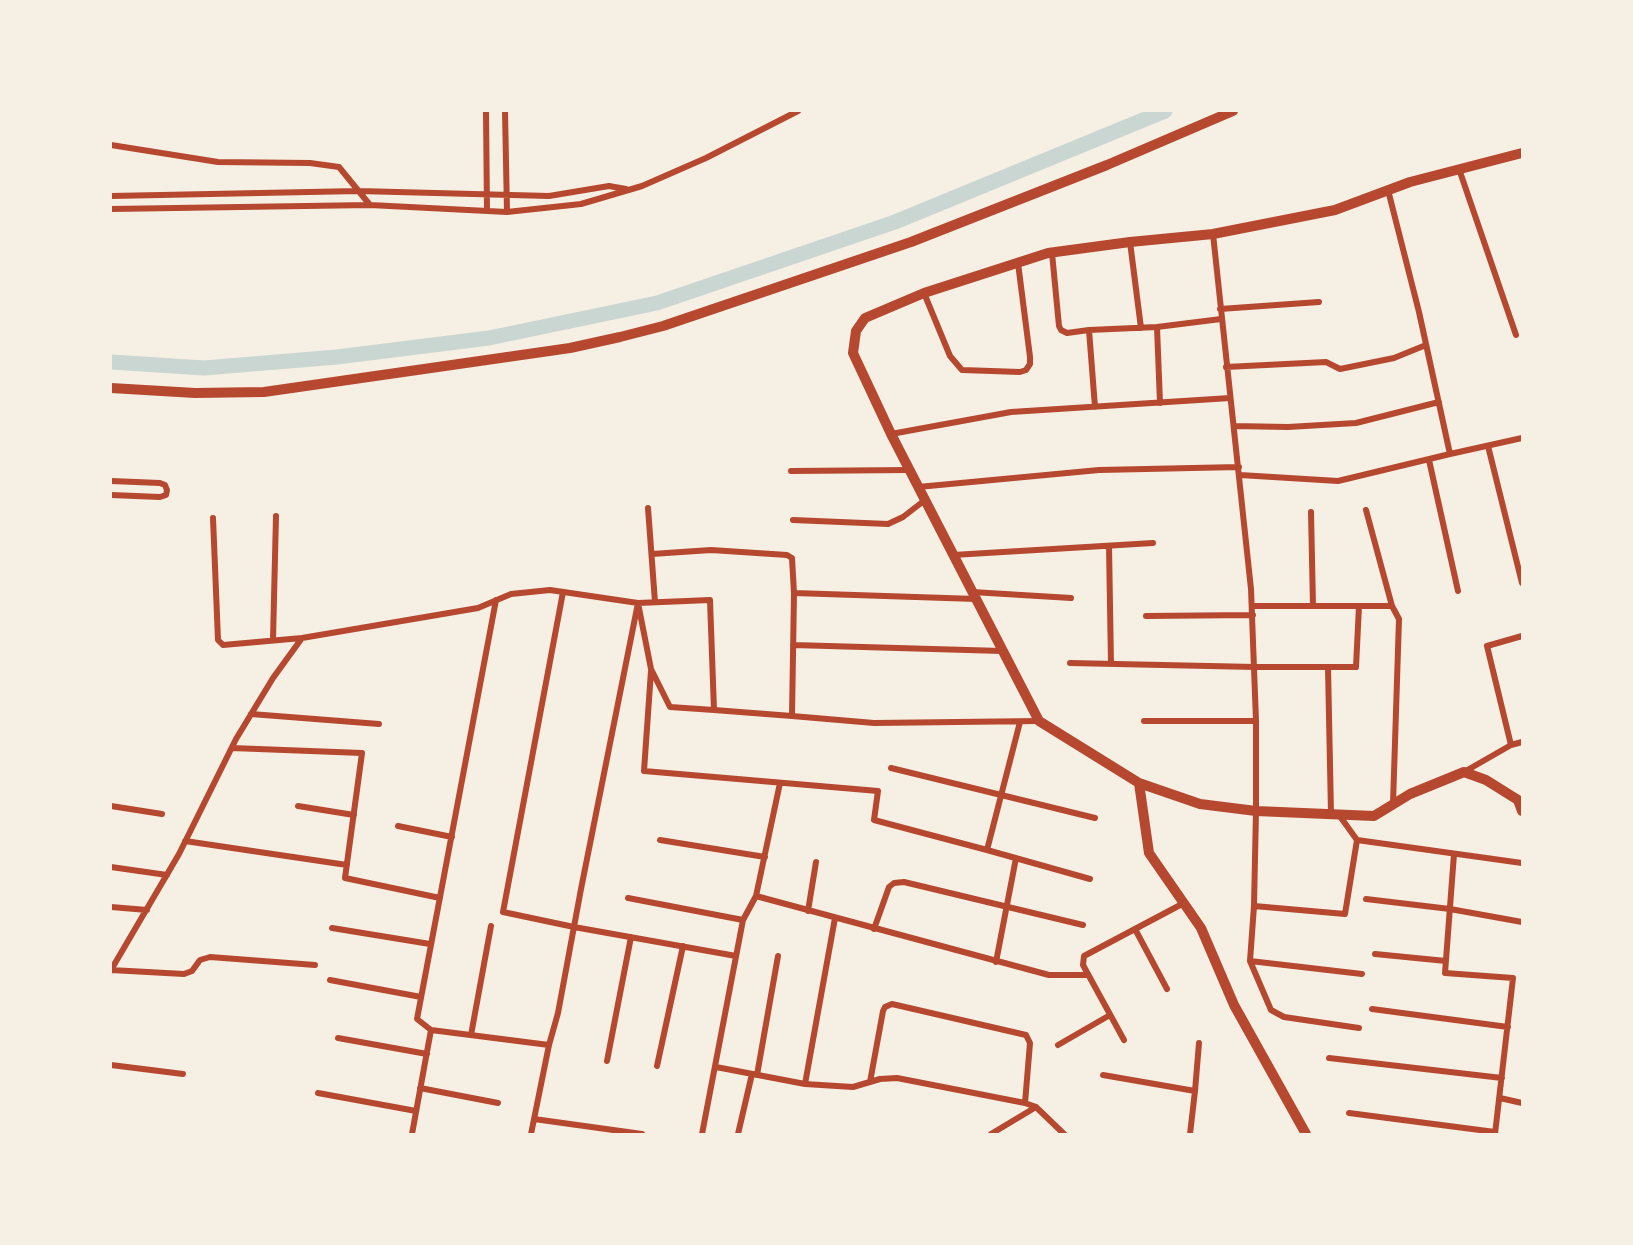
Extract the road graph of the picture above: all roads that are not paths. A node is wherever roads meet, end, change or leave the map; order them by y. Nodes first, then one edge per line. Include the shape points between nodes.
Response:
1 (486, 111) edge
2 (505, 111) edge
3 (798, 111) edge
4 (1233, 111) edge
5 (111, 145) edge
6 (1522, 153) edge
7 (1459, 169) junction
8 (630, 189) junction
9 (1388, 190) junction
10 (359, 191) junction
11 (488, 194) junction
12 (508, 195) junction
13 (111, 196) edge
14 (370, 205) junction
15 (111, 209) edge
16 (487, 211) junction
17 (507, 212) junction
18 (1213, 234) junction
19 (1130, 242) junction
20 (1053, 253) junction
21 (1018, 263) junction
22 (924, 293) junction
23 (1319, 302) dead end
24 (1220, 309) junction
25 (1221, 319) junction
26 (1140, 327) junction
27 (1157, 327) junction
28 (1089, 330) junction
29 (1516, 335) dead end
30 (1426, 345) junction
31 (1226, 367) junction
32 (111, 388) edge
33 (1230, 398) junction
34 (1438, 402) junction
35 (1160, 403) junction
36 (1095, 407) junction
37 (1234, 426) junction
38 (891, 434) junction
39 (1522, 438) edge
40 (1488, 446) junction
41 (1450, 454) junction
42 (1429, 460) junction
43 (909, 470) junction
44 (791, 471) dead end
45 (1239, 471) junction
46 (111, 481) edge
47 (918, 487) junction
48 (111, 495) edge
49 (925, 500) junction
50 (648, 508) dead end
51 (1366, 510) dead end
52 (1311, 512) dead end
53 (276, 516) dead end
54 (213, 518) dead end
55 (793, 520) dead end
56 (1153, 543) dead end
57 (1109, 546) junction
58 (652, 554) junction
59 (953, 555) junction
60 (1522, 583) edge
61 (1458, 591) dead end
62 (563, 592) junction
63 (794, 593) junction
64 (974, 595) junction
65 (1071, 598) dead end
66 (496, 600) junction
67 (656, 602) junction
68 (638, 603) junction
69 (1252, 606) junction
70 (1313, 606) junction
71 (1359, 606) junction
72 (1392, 606) junction
73 (1252, 615) junction
74 (1146, 616) dead end
75 (1522, 636) edge
76 (302, 638) junction
77 (273, 640) junction
78 (793, 645) junction
79 (1003, 651) junction
80 (1070, 663) dead end
81 (1111, 664) junction
82 (1255, 667) junction
83 (1328, 667) junction
84 (651, 669) junction
85 (714, 710) junction
86 (251, 714) junction
87 (792, 716) junction
88 (1039, 721) junction
89 (1144, 721) dead end
90 (1020, 722) junction
91 (1256, 722) junction
92 (379, 724) dead end
93 (1522, 742) edge
94 (1511, 745) junction
95 (232, 748) junction
96 (891, 768) dead end
97 (1464, 772) junction
98 (780, 783) junction
99 (1139, 783) junction
100 (1001, 795) junction
101 (1393, 805) junction
102 (111, 806) edge
103 (298, 806) dead end
104 (1256, 811) junction
105 (1522, 811) edge
106 (162, 814) dead end
107 (1335, 814) junction
108 (354, 815) junction
109 (1095, 818) dead end
110 (398, 826) dead end
111 (452, 837) junction
112 (660, 840) dead end
113 (1357, 840) junction
114 (185, 841) junction
115 (987, 850) junction
116 (1454, 854) junction
117 (765, 857) junction
118 (1016, 858) junction
119 (816, 862) dead end
120 (1522, 863) edge
121 (347, 865) junction
122 (111, 867) edge
123 (166, 875) junction
124 (1090, 879) dead end
125 (756, 896) junction
126 (440, 898) junction
127 (628, 898) dead end
128 (1366, 899) dead end
129 (1184, 903) junction
130 (1254, 906) junction
131 (111, 907) edge
132 (1006, 908) junction
133 (1449, 909) junction
134 (147, 910) junction
135 (808, 911) junction
136 (835, 918) junction
137 (743, 920) junction
138 (1522, 922) edge
139 (1083, 925) dead end
140 (491, 926) dead end
141 (573, 927) junction
142 (333, 928) dead end
143 (874, 929) junction
144 (1135, 929) junction
145 (631, 937) junction
146 (430, 944) junction
147 (682, 946) junction
148 (1375, 954) dead end
149 (736, 956) junction
150 (778, 956) dead end
151 (1250, 961) junction
152 (1446, 961) junction
153 (996, 962) junction
154 (315, 965) dead end
155 (112, 967) edge
156 (1362, 974) dead end
157 (1088, 975) junction
158 (330, 980) dead end
159 (1167, 989) dead end
160 (421, 997) junction
161 (1372, 1009) dead end
162 (1110, 1015) junction
163 (1508, 1026) junction
164 (1359, 1028) dead end
165 (431, 1030) junction
166 (471, 1035) junction
167 (338, 1038) dead end
168 (1124, 1040) dead end
169 (1198, 1043) dead end
170 (549, 1045) junction
171 (1058, 1045) dead end
172 (427, 1054) junction
173 (1329, 1058) dead end
174 (607, 1061) dead end
175 (111, 1065) edge
176 (657, 1066) dead end
177 (716, 1067) junction
178 (183, 1074) dead end
179 (754, 1074) junction
180 (1102, 1075) dead end
181 (1502, 1078) junction
182 (870, 1082) junction
183 (805, 1084) junction
184 (420, 1088) junction
185 (1195, 1091) junction
186 (318, 1093) dead end
187 (1500, 1098) junction
188 (498, 1103) dead end
189 (1025, 1103) junction
190 (1522, 1103) edge
191 (1036, 1107) junction
192 (416, 1111) junction
193 (1349, 1113) dead end
194 (534, 1119) junction
195 (1495, 1133) edge
196 (412, 1134) edge
197 (531, 1134) edge
198 (642, 1134) edge
199 (702, 1134) edge
200 (738, 1134) edge
201 (991, 1134) edge
202 (1064, 1134) edge
203 (1190, 1134) edge
204 (1306, 1134) edge

1 - 11 street
2 - 12 street
3 - 8 street via 706,158
4 - 32 street via 911,242 620,338 264,392
5 - 10 street via 218,162 339,167
6 - 7 street
7 - 9 street
7 - 29 street
8 - 12 street via 609,186 549,195
8 - 17 street via 581,204
9 - 18 street via 1335,210
9 - 30 street
10 - 11 street
10 - 13 street
10 - 14 street
11 - 12 street
11 - 16 street
12 - 17 street
14 - 15 street
14 - 16 street
16 - 17 street
18 - 19 street
18 - 24 street
19 - 20 street
19 - 26 street
20 - 21 street
20 - 28 street via 1061,330
21 - 22 street
21 - 22 street via 1030,357 1030,364 1020,372 962,370 950,356
22 - 38 street via 865,318 856,331 853,353
23 - 24 street
24 - 25 street
25 - 27 street
25 - 31 street
26 - 27 street
26 - 28 street
27 - 35 street
28 - 36 street
30 - 31 street via 1394,358 1340,369 1326,362
30 - 34 street
31 - 33 street
33 - 35 street
33 - 37 street
34 - 37 street via 1356,423
34 - 41 street
35 - 36 street
36 - 38 street via 1011,412
37 - 45 street
38 - 43 street
39 - 40 street
40 - 41 street
40 - 60 street
41 - 42 street
42 - 45 street via 1338,481
42 - 61 street
43 - 44 street
43 - 47 street
45 - 47 street via 1099,470
45 - 69 street
46 - 48 street via 160,483 166,490 166,495 160,497
47 - 49 street
49 - 55 street via 888,524
49 - 59 street
50 - 58 street
51 - 72 street
52 - 70 street
53 - 77 street
54 - 77 street via 218,640 223,645
56 - 57 street
57 - 59 street
57 - 81 street
58 - 63 street via 711,550 787,555 792,558
58 - 67 street
59 - 64 street
62 - 66 street via 511,594
62 - 68 street
62 - 141 street via 503,912
63 - 64 street
63 - 78 street
64 - 65 street
64 - 79 street
66 - 76 street via 478,608
66 - 111 street
67 - 68 street
67 - 85 street via 710,600
68 - 84 street
68 - 141 street
69 - 70 street
69 - 73 street
70 - 71 street
71 - 72 street
71 - 83 street via 1356,667
72 - 101 street via 1399,619
73 - 74 street
73 - 82 street
75 - 94 street via 1487,646
76 - 77 street
76 - 86 street
78 - 79 street
78 - 87 street
79 - 88 street
80 - 81 street
81 - 82 street
82 - 83 street
82 - 91 street
83 - 107 street
84 - 85 street via 670,707
84 - 98 street via 644,771
85 - 87 street
86 - 92 street
86 - 95 street
87 - 90 street via 874,723
88 - 90 street
88 - 99 street
89 - 91 street
90 - 100 street
91 - 104 street
93 - 94 street
94 - 97 street
95 - 108 street via 362,753
95 - 114 street
96 - 100 street
97 - 101 street
97 - 105 street via 1486,780 1518,800
98 - 115 street via 878,791 874,820
98 - 117 street
99 - 104 street via 1200,804
99 - 129 street via 1149,853
100 - 109 street
100 - 115 street
101 - 107 street via 1374,816
102 - 106 street
103 - 108 street
104 - 107 street
104 - 130 street
107 - 113 street
108 - 121 street
110 - 111 street
111 - 126 street
112 - 117 street
113 - 116 street
113 - 130 street via 1345,914
114 - 121 street
114 - 123 street
115 - 118 street
116 - 120 street
116 - 133 street
117 - 125 street
118 - 124 street
118 - 132 street
119 - 135 street
121 - 126 street via 345,878
122 - 123 street
123 - 134 street
125 - 135 street
125 - 137 street
126 - 146 street
127 - 137 street
128 - 133 street
129 - 144 street
129 - 204 street via 1201,927 1234,1005
130 - 151 street
131 - 134 street
132 - 139 street
132 - 143 street via 904,882 894,883
132 - 153 street
133 - 138 street
133 - 152 street
134 - 155 street
135 - 136 street
136 - 143 street
136 - 183 street
137 - 149 street
140 - 166 street
141 - 145 street
141 - 170 street
142 - 146 street
143 - 153 street
144 - 157 street via 1084,956
144 - 159 street
145 - 147 street
145 - 174 street
146 - 160 street
147 - 149 street
147 - 176 street
148 - 152 street
149 - 177 street
150 - 179 street
151 - 156 street
151 - 164 street via 1267,1004 1276,1014
152 - 163 street via 1445,973 1513,978
153 - 157 street via 1049,975
154 - 155 street via 210,957 184,974
157 - 162 street
158 - 160 street
160 - 165 street via 417,1019
161 - 163 street
162 - 168 street
162 - 171 street
163 - 181 street
165 - 166 street
165 - 172 street
166 - 170 street
167 - 172 street
169 - 185 street
170 - 194 street
172 - 184 street
173 - 181 street
175 - 178 street
177 - 179 street
177 - 199 street
179 - 183 street
179 - 200 street
180 - 185 street
181 - 187 street
182 - 183 street via 853,1087
182 - 189 street via 897,1078
182 - 189 street via 883,1011 892,1004 1026,1035 1030,1042
184 - 188 street
184 - 192 street
185 - 203 street
186 - 192 street
187 - 190 street
187 - 195 street
189 - 191 street
191 - 201 street
191 - 202 street
192 - 196 street
193 - 195 street
194 - 197 street
194 - 198 street

